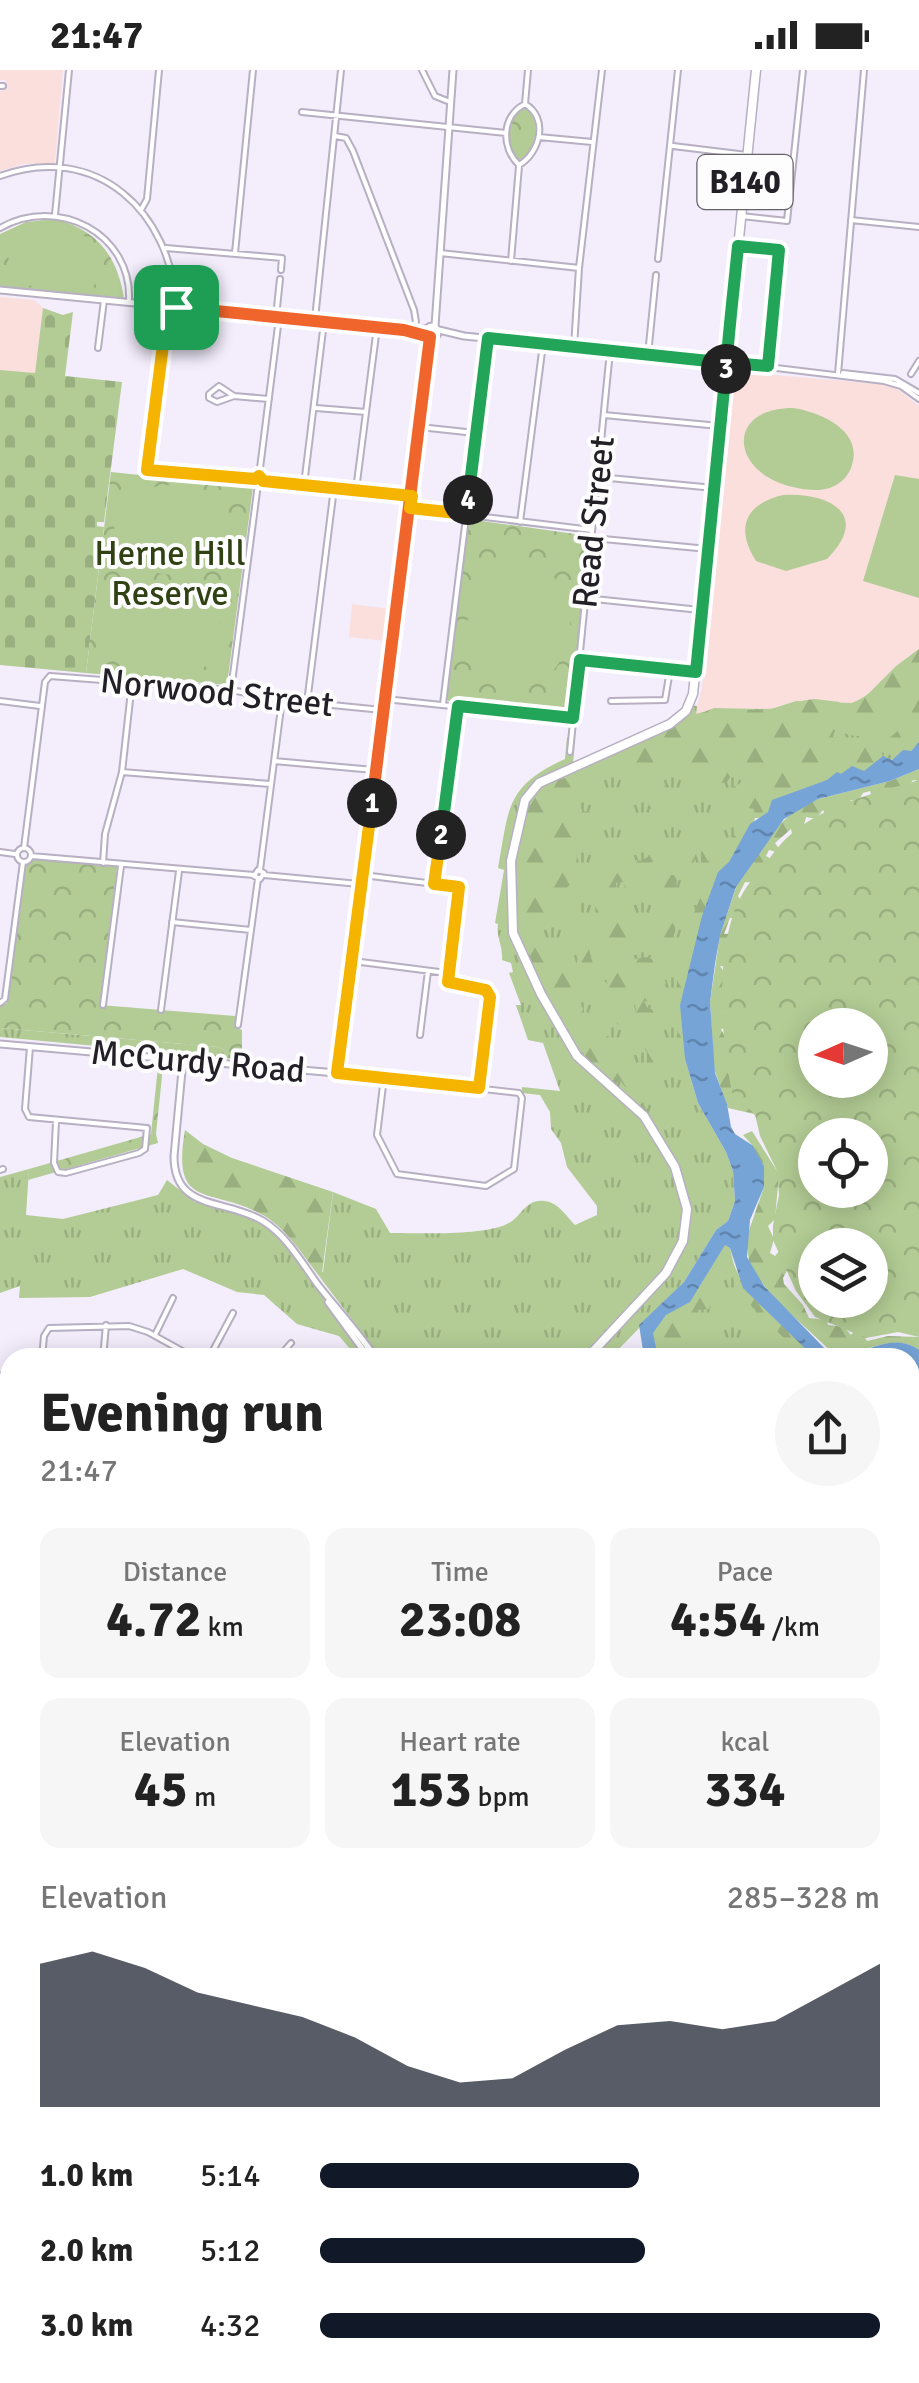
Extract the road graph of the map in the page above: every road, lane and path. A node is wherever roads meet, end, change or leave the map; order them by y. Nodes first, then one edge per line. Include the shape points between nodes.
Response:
1 (69, 70) edge
2 (159, 70) edge
3 (253, 70) edge
4 (341, 70) edge
5 (422, 70) edge
6 (453, 70) edge
7 (528, 70) edge
8 (602, 70) edge
9 (678, 70) edge
10 (756, 70) edge
11 (803, 70) edge
12 (864, 70) edge
13 (450, 102) junction
14 (525, 104) junction
15 (302, 112) dead end
16 (336, 116) junction
17 (448, 127) junction
18 (506, 133) junction
19 (335, 136) junction
20 (539, 136) junction
21 (592, 142) junction
22 (671, 146) junction
23 (748, 154) junction
24 (519, 165) junction
25 (60, 169) junction
26 (0, 176) edge
27 (141, 210) junction
28 (55, 215) junction
29 (741, 216) junction
30 (851, 220) junction
31 (919, 227) edge
32 (0, 228) edge
33 (738, 246) junction
34 (166, 248) junction
35 (439, 253) junction
36 (235, 254) junction
37 (658, 259) dead end
38 (511, 261) junction
39 (579, 268) junction
40 (281, 270) dead end
41 (656, 275) dead end
42 (280, 279) dead end
43 (0, 290) edge
44 (104, 300) junction
45 (129, 302) junction
46 (172, 307) junction
47 (277, 317) junction
48 (315, 321) junction
49 (324, 322) junction
50 (377, 327) junction
51 (407, 329) junction
52 (432, 332) junction
53 (488, 338) junction
54 (543, 344) junction
55 (574, 347) junction
56 (98, 348) dead end
57 (610, 351) junction
58 (648, 355) junction
59 (919, 361) edge
60 (727, 362) junction
61 (768, 366) junction
62 (838, 374) junction
63 (911, 374) dead end
64 (234, 396) junction
65 (919, 396) edge
66 (268, 399) junction
67 (314, 408) junction
68 (366, 412) junction
69 (604, 416) junction
70 (420, 426) junction
71 (720, 426) junction
72 (477, 433) junction
73 (598, 477) junction
74 (259, 480) junction
75 (304, 485) junction
76 (334, 488) junction
77 (714, 488) junction
78 (356, 490) junction
79 (412, 496) junction
80 (410, 508) junction
81 (466, 514) junction
82 (520, 522) junction
83 (592, 530) junction
84 (592, 538) junction
85 (708, 549) junction
86 (585, 598) junction
87 (702, 610) junction
88 (580, 660) junction
89 (670, 669) junction
90 (696, 672) junction
91 (132, 682) junction
92 (231, 690) junction
93 (385, 699) junction
94 (282, 700) junction
95 (611, 700) dead end
96 (0, 701) edge
97 (307, 703) junction
98 (443, 704) junction
99 (42, 706) junction
100 (458, 706) junction
101 (384, 710) junction
102 (573, 718) junction
103 (570, 752) dead end
104 (274, 760) junction
105 (376, 770) junction
106 (122, 772) junction
107 (270, 784) junction
108 (24, 848) junction
109 (0, 852) edge
110 (16, 854) junction
111 (31, 856) junction
112 (23, 862) junction
113 (103, 863) junction
114 (121, 864) junction
115 (180, 869) junction
116 (259, 875) junction
117 (362, 875) junction
118 (362, 884) junction
119 (434, 884) junction
120 (172, 922) junction
121 (252, 930) junction
122 (352, 961) junction
123 (428, 971) junction
124 (448, 973) junction
125 (3, 1001) edge
126 (103, 1005) dead end
127 (161, 1010) dead end
128 (238, 1025) dead end
129 (420, 1035) dead end
130 (0, 1044) edge
131 (30, 1047) junction
132 (183, 1060) junction
133 (337, 1073) junction
134 (384, 1078) junction
135 (479, 1088) junction
136 (56, 1121) junction
137 (320, 1286) junction
138 (173, 1298) dead end
139 (233, 1313) dead end
140 (106, 1325) junction
141 (155, 1335) junction
142 (290, 1343) dead end
143 (43, 1348) edge
144 (105, 1348) edge
145 (178, 1348) edge
146 (214, 1348) edge
147 (286, 1348) edge
148 (366, 1348) edge
149 (366, 1348) edge
150 (596, 1348) edge

1 - 25 street
2 - 27 street
3 - 36 street
4 - 16 street
5 - 13 street via 436,96
6 - 13 street
7 - 14 street
8 - 21 street
9 - 22 street
10 - 23 main road, B140
11 - 29 street via 787,221
12 - 30 street
13 - 17 street
14 - 18 street
14 - 20 street via 535,113
15 - 16 street
16 - 17 street
16 - 19 street
17 - 18 street
17 - 35 street
18 - 24 street
19 - 48 street
19 - 51 street via 348,140 416,320
20 - 21 street
20 - 24 street
21 - 39 street
22 - 23 street
22 - 37 street
23 - 29 main road, B140
24 - 38 street
25 - 26 street
25 - 27 street via 102,180
25 - 28 street
27 - 34 street
28 - 32 street
28 - 45 street via 88,225 111,246 126,276
29 - 33 main road, B140
30 - 31 street
30 - 62 street
33 - 60 main road, B140
33 - 61 street via 779,250
34 - 36 street
34 - 46 street via 175,285
35 - 38 street
35 - 52 street
36 - 40 street via 282,258
38 - 39 street
39 - 55 street
41 - 58 street
42 - 47 street
43 - 44 street
44 - 45 street
44 - 56 street
45 - 46 street
46 - 47 street
46 - 74 street via 147,470
47 - 48 street
47 - 66 street
48 - 49 street
49 - 50 street
49 - 67 street
50 - 51 street
50 - 68 street
51 - 52 street
52 - 53 street
52 - 70 street
53 - 54 street
53 - 72 street
54 - 55 street
54 - 82 street
55 - 57 street
57 - 58 street
57 - 69 street, Read Street
58 - 60 street
59 - 63 street
60 - 61 street
60 - 71 main road, B140
61 - 62 street
62 - 65 street via 885,377
64 - 64 street via 217,402 208,394 219,386
64 - 66 street
66 - 74 street
67 - 68 street
67 - 75 street
68 - 78 street
69 - 71 street
69 - 73 street, Read Street
70 - 72 street
70 - 79 street
71 - 77 main road, B140
72 - 81 street
73 - 77 street
73 - 83 street, Read Street
74 - 75 street
74 - 92 street
75 - 76 street
76 - 78 street
76 - 97 street
77 - 85 main road, B140
78 - 79 street
79 - 80 street
80 - 81 street
80 - 93 street
81 - 82 street
81 - 98 street
82 - 83 street
83 - 84 street, Read Street
84 - 85 street
84 - 86 street, Read Street
85 - 87 main road, B140
86 - 87 street
86 - 88 street, Read Street
87 - 90 main road, B140
88 - 89 street
88 - 102 street, Read Street
89 - 90 street
89 - 95 street via 665,700
90 - 150 main road, B140 via 679,718 530,791 514,842 510,913 518,947 577,1056 644,1116 680,1180 687,1209 683,1241 666,1273
91 - 92 street, Norwood Street
91 - 99 street, Norwood Street via 50,676
91 - 106 street
92 - 94 street, Norwood Street
93 - 98 street
93 - 101 street
94 - 97 street, Norwood Street
94 - 104 street
96 - 99 street
97 - 101 street, Norwood Street
98 - 100 street
99 - 108 street
100 - 102 street
100 - 119 street
101 - 105 street
102 - 103 street, Read Street
104 - 105 street
104 - 107 street
105 - 117 street
106 - 107 street
106 - 113 street
107 - 116 street
108 - 110 street
108 - 111 street
109 - 110 street
110 - 112 street
111 - 112 street
111 - 113 street
112 - 125 street
113 - 114 street
114 - 115 street
114 - 126 street
115 - 116 street
115 - 120 street
116 - 118 street
116 - 121 street
117 - 118 street
117 - 119 street
118 - 122 street
119 - 124 street via 459,887
120 - 121 street
120 - 127 street
121 - 128 street
122 - 123 street
122 - 133 street
123 - 124 street
123 - 129 street
124 - 135 street via 450,985 490,994
130 - 131 street, McCurdy Road
131 - 132 street, McCurdy Road
131 - 136 street via 24,1109 29,1117
132 - 133 street, McCurdy Road
132 - 137 street via 176,1180 191,1196 270,1226
133 - 134 street, McCurdy Road
134 - 135 street, McCurdy Road
134 - 135 street, McCurdy Road via 377,1135 397,1174 486,1186 514,1170 522,1098
136 - 136 street via 146,1128 143,1151 62,1174 54,1163
137 - 148 street
137 - 149 street
138 - 141 street
139 - 146 street
140 - 141 street
140 - 143 street via 49,1328
140 - 144 street
141 - 145 street
142 - 147 street

